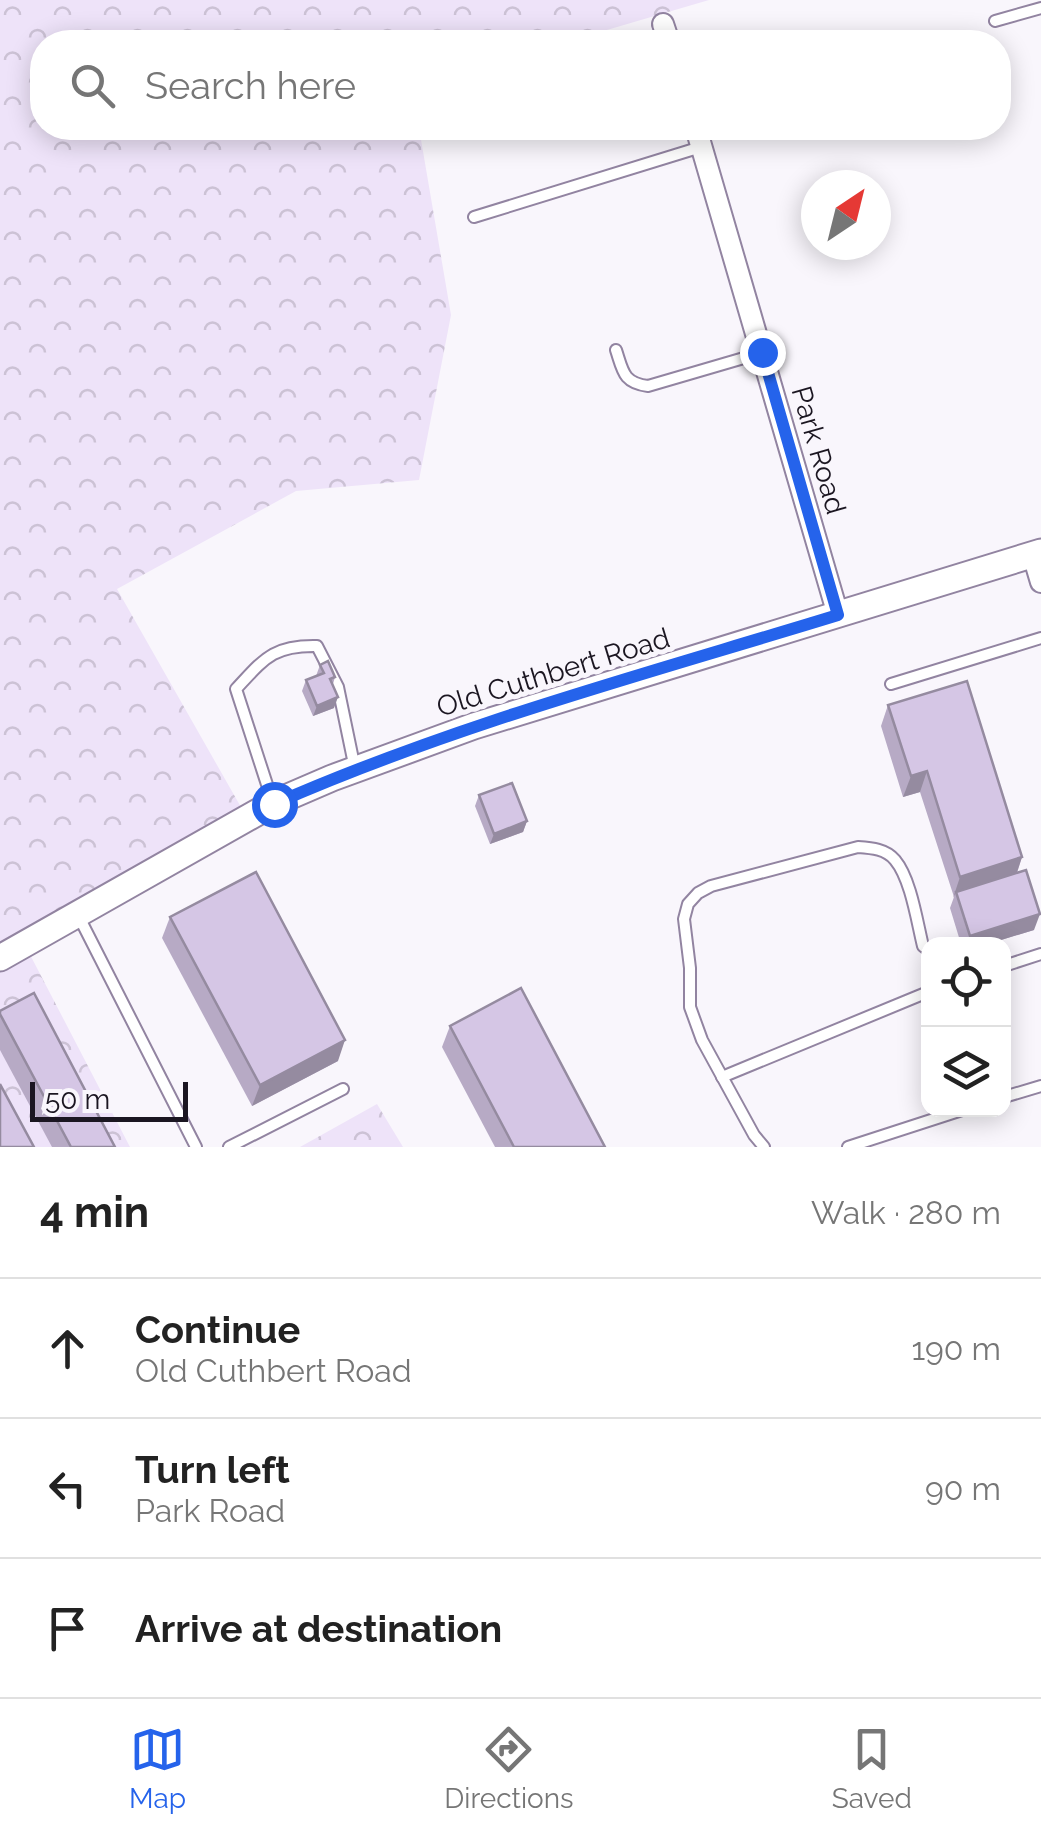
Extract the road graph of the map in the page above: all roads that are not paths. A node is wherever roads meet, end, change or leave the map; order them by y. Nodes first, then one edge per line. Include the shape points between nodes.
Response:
1 (1041, 8) edge
2 (994, 21) dead end
3 (691, 140) edge
4 (700, 140) edge
5 (474, 217) dead end
6 (616, 350) dead end
7 (762, 352) junction
8 (1037, 554) edge
9 (1041, 582) edge
10 (838, 615) junction
11 (1041, 638) edge
12 (891, 684) dead end
13 (355, 769) junction
14 (274, 804) junction
15 (77, 914) junction
16 (921, 938) edge
17 (1041, 954) edge
18 (0, 958) edge
19 (1011, 964) edge
20 (921, 995) edge
21 (722, 1077) junction
22 (1041, 1086) edge
23 (343, 1089) dead end
24 (1011, 1094) edge
25 (940, 1117) edge
26 (196, 1147) edge
27 (229, 1147) edge
28 (764, 1147) edge
29 (848, 1147) edge

1 - 2 lane
3 - 5 lane
4 - 7 street, Park Road
6 - 7 lane via 626,377 648,386
7 - 10 street, Park Road
8 - 9 street
8 - 10 street, Old Cuthbert Road
10 - 13 street, Old Cuthbert Road
11 - 12 lane
13 - 14 street, Old Cuthbert Road
13 - 14 lane via 338,687 317,646 267,656 236,688
14 - 15 street, Old Cuthbert Road
15 - 18 street, Old Cuthbert Road
15 - 26 lane
16 - 21 lane via 904,874 878,848 858,846 698,893 684,918 690,1007
17 - 19 lane
20 - 21 lane
21 - 28 lane
22 - 24 lane
23 - 27 lane
25 - 29 lane

